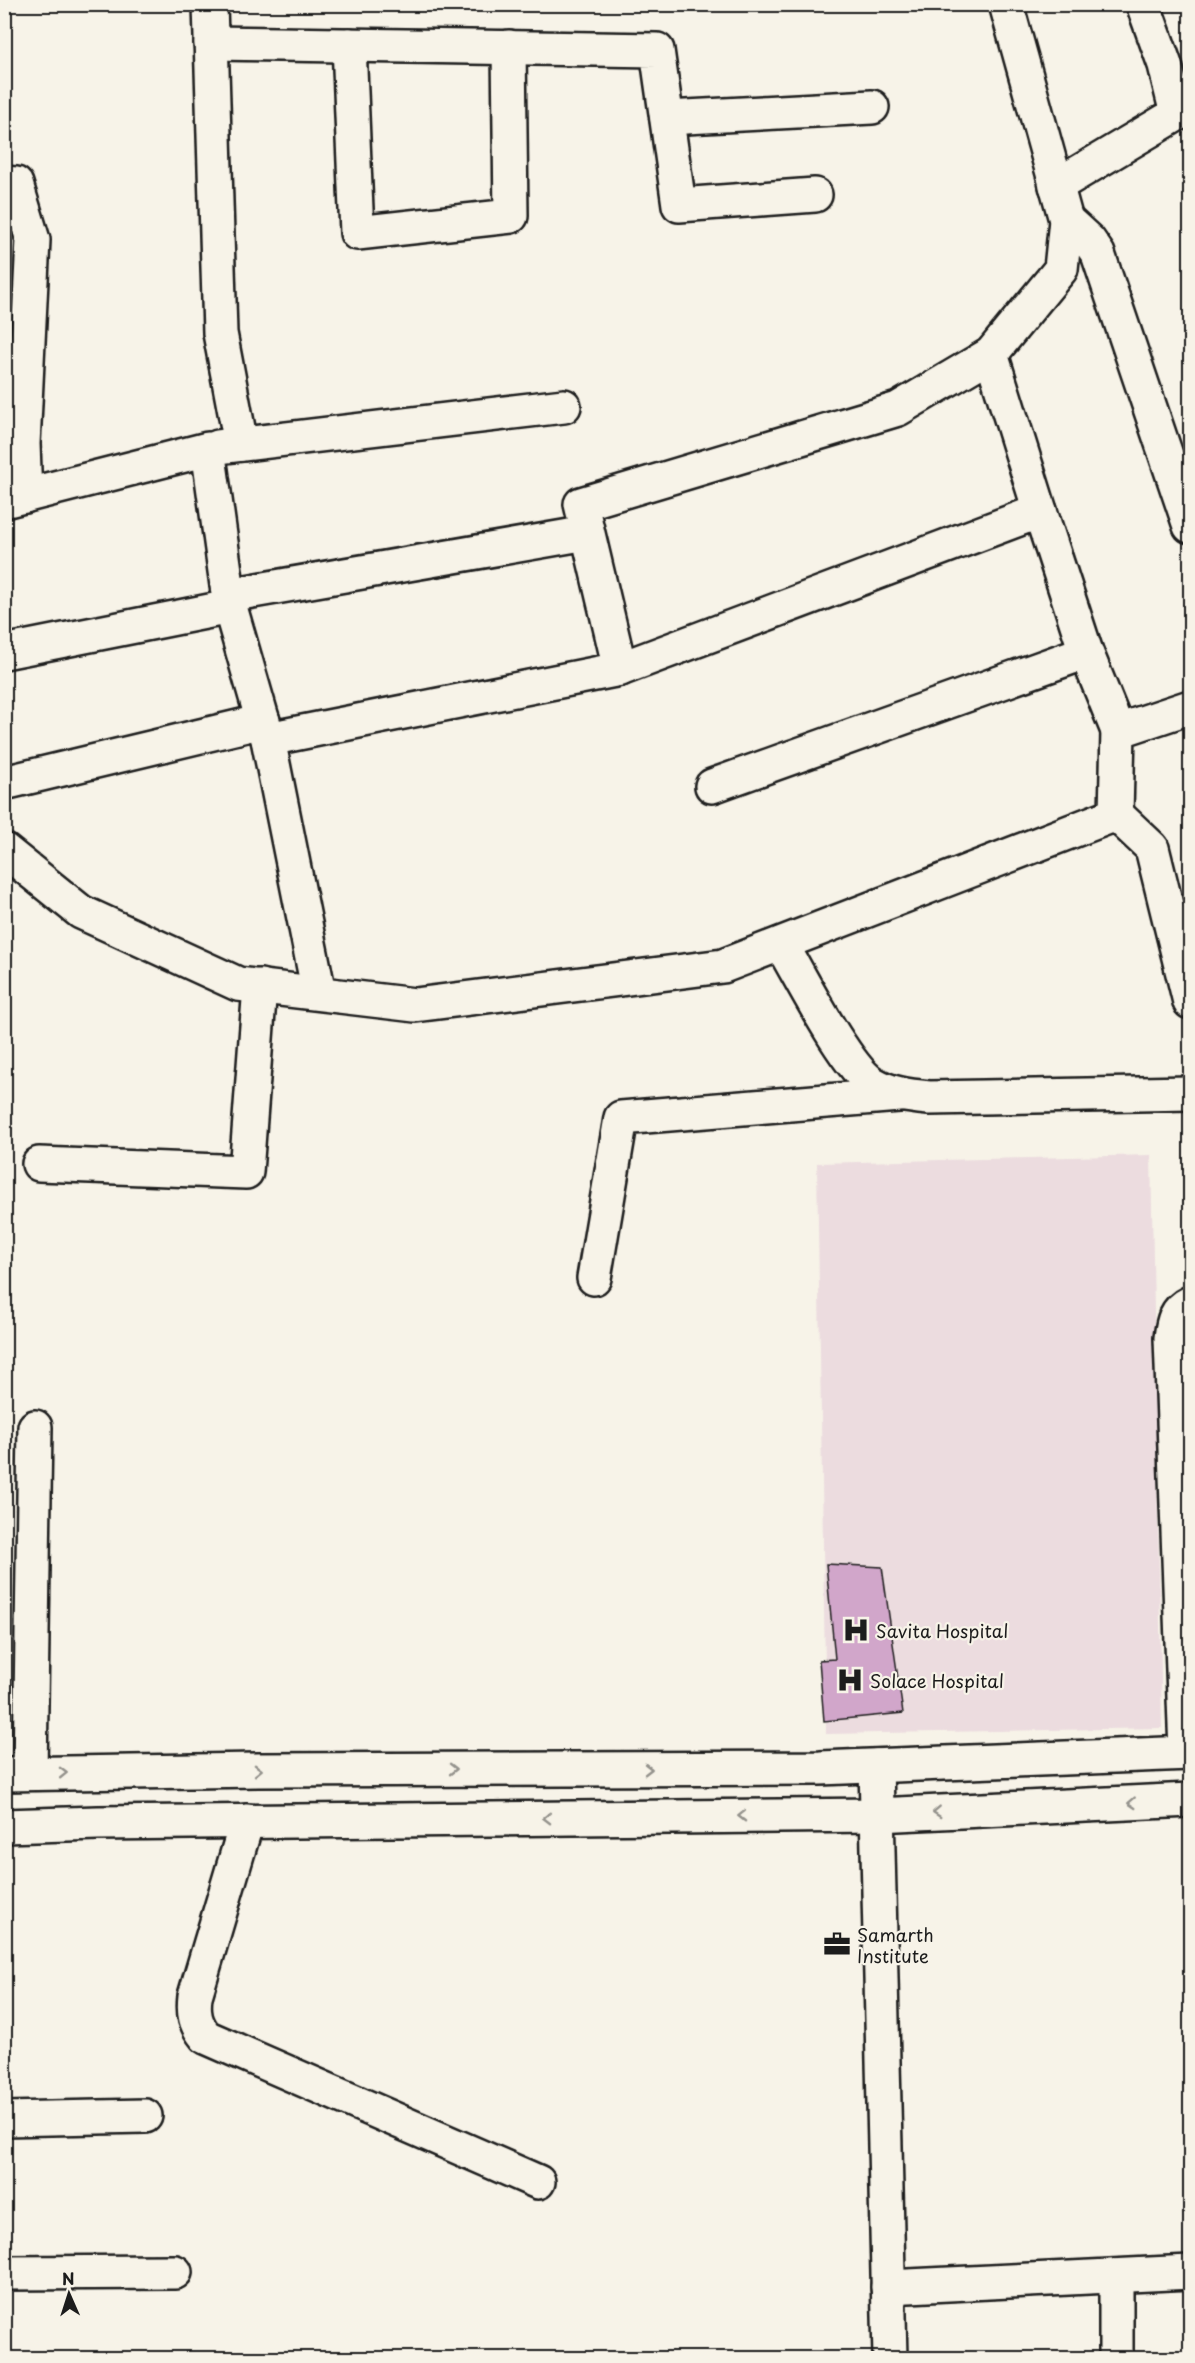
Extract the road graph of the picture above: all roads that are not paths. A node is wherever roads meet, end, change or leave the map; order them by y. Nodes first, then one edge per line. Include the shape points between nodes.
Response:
1 (210, 4) edge
2 (1006, 4) edge
3 (1143, 4) edge
4 (211, 43) junction
5 (349, 45) junction
6 (509, 47) junction
7 (872, 107) dead end
8 (667, 118) junction
9 (4, 183) edge
10 (1056, 186) junction
11 (815, 195) dead end
12 (1066, 220) junction
13 (991, 354) junction
14 (564, 406) dead end
15 (241, 444) junction
16 (208, 449) junction
17 (15, 498) edge
18 (1040, 511) junction
19 (1191, 526) edge
20 (588, 533) junction
21 (230, 601) junction
22 (4, 652) edge
23 (1086, 652) junction
24 (620, 669) junction
25 (1191, 706) edge
26 (265, 730) junction
27 (1118, 731) junction
28 (4, 783) edge
29 (712, 786) dead end
30 (1116, 814) junction
31 (4, 850) edge
32 (4, 880) edge
33 (42, 882) junction
34 (781, 944) junction
35 (260, 986) junction
36 (319, 993) junction
37 (1191, 1002) edge
38 (1191, 1094) edge
39 (899, 1095) junction
40 (39, 1164) dead end
41 (594, 1278) dead end
42 (1191, 1303) edge
43 (35, 1427) dead end
44 (1188, 1753) edge
45 (876, 1766) junction
46 (17, 1774) edge
47 (1191, 1800) edge
48 (878, 1815) junction
49 (247, 1821) junction
50 (4, 1826) edge
51 (145, 2116) dead end
52 (4, 2119) edge
53 (538, 2182) dead end
54 (175, 2272) dead end
55 (1191, 2272) edge
56 (4, 2273) edge
57 (1116, 2276) junction
58 (888, 2287) junction
59 (890, 2358) edge
60 (1116, 2358) edge

1 - 4 street
2 - 10 street
3 - 10 street via 1178,114
4 - 5 street
4 - 15 street via 220,333
5 - 6 street
5 - 6 street via 357,233 512,216
6 - 8 street via 657,50
7 - 8 street
8 - 11 street via 679,205
9 - 17 street via 16,184 33,240 23,444
10 - 12 street
12 - 13 street via 1061,269
12 - 19 street via 1098,254
13 - 18 street
13 - 20 street via 897,410 581,504
14 - 15 street
15 - 16 street
16 - 17 street
16 - 21 street
18 - 23 street
18 - 24 street
20 - 21 street
20 - 24 street
21 - 22 street
21 - 26 street
23 - 27 street
23 - 29 street
24 - 26 street
25 - 27 street
26 - 28 street
26 - 36 street
27 - 30 street
30 - 34 street
30 - 37 street via 1152,848
31 - 33 street
32 - 33 street
33 - 35 street via 81,912 238,984
34 - 36 street via 723,966 415,1005
34 - 39 street via 850,1060 871,1082
35 - 36 street
35 - 40 street via 246,1172
38 - 39 street via 929,1098
39 - 41 street via 621,1118
42 - 44 street via 1182,1306 1173,1318 1171,1338
43 - 46 street
44 - 45 street
46 -> 45 street
45 - 48 street
47 -> 48 street
48 -> 49 street
48 - 58 street
49 - 50 street
49 - 53 street via 195,1996 197,2026 206,2037
51 - 52 street
54 - 56 street
55 - 57 street
57 - 58 street
57 - 60 street
58 - 59 street

